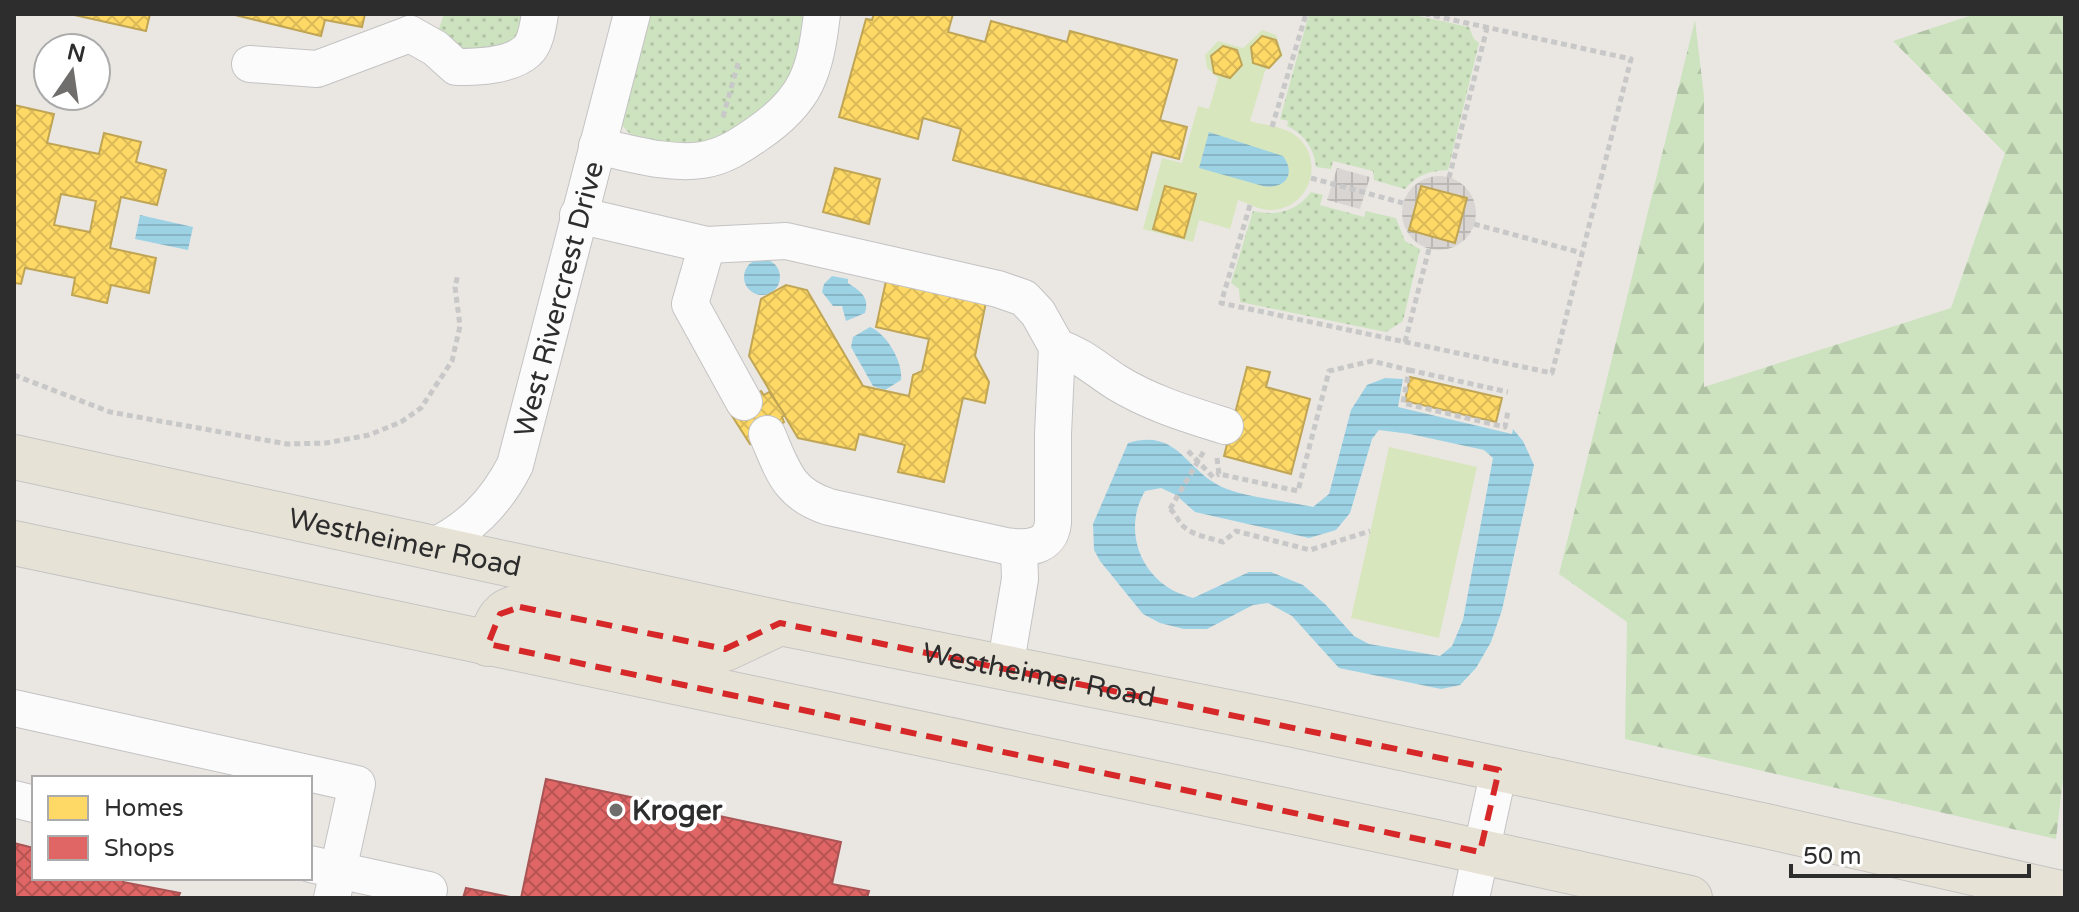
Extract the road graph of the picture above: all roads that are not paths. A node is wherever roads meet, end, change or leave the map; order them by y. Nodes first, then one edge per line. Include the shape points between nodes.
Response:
1 (540, 14) edge
2 (632, 14) edge
3 (822, 14) edge
4 (413, 24) edge
5 (250, 64) dead end
6 (597, 146) junction
7 (578, 215) junction
8 (707, 245) junction
9 (1057, 347) junction
10 (744, 402) dead end
11 (767, 434) dead end
12 (1215, 444) road end
13 (14, 457) edge
14 (14, 543) edge
15 (431, 548) junction
16 (1019, 548) junction
17 (780, 623) junction
18 (488, 644) junction
19 (1005, 668) junction
20 (14, 708) edge
21 (1499, 770) junction
22 (1480, 852) junction
23 (327, 878) edge
24 (429, 890) dead end
25 (2065, 894) edge
26 (1471, 898) edge
27 (1690, 898) edge

1 - 4 street via 527,51 501,64 456,67
2 - 6 street, West Rivercrest Drive
3 - 6 street via 818,52 798,99 777,120 725,154 699,160 646,157
4 - 5 street via 317,69
6 - 7 street, West Rivercrest Drive
7 - 8 street
7 - 15 street, West Rivercrest Drive via 515,465 482,515
8 - 9 street via 786,241 998,289 1024,298
8 - 10 street via 690,304
9 - 12 street via 1079,354
9 - 16 street via 1052,534 1045,542
11 - 16 street via 787,481 808,500
13 - 15 main road, Westheimer Road
14 - 18 main road
15 - 17 main road, Westheimer Road
16 - 19 street via 1020,579
17 - 18 main road via 725,649 520,607 500,614
17 - 19 main road, Westheimer Road
18 - 22 main road
19 - 21 main road, Westheimer Road
20 - 23 street via 357,784
21 - 22 street
21 - 25 main road, Westheimer Road
22 - 26 street
22 - 27 main road
23 - 24 street

